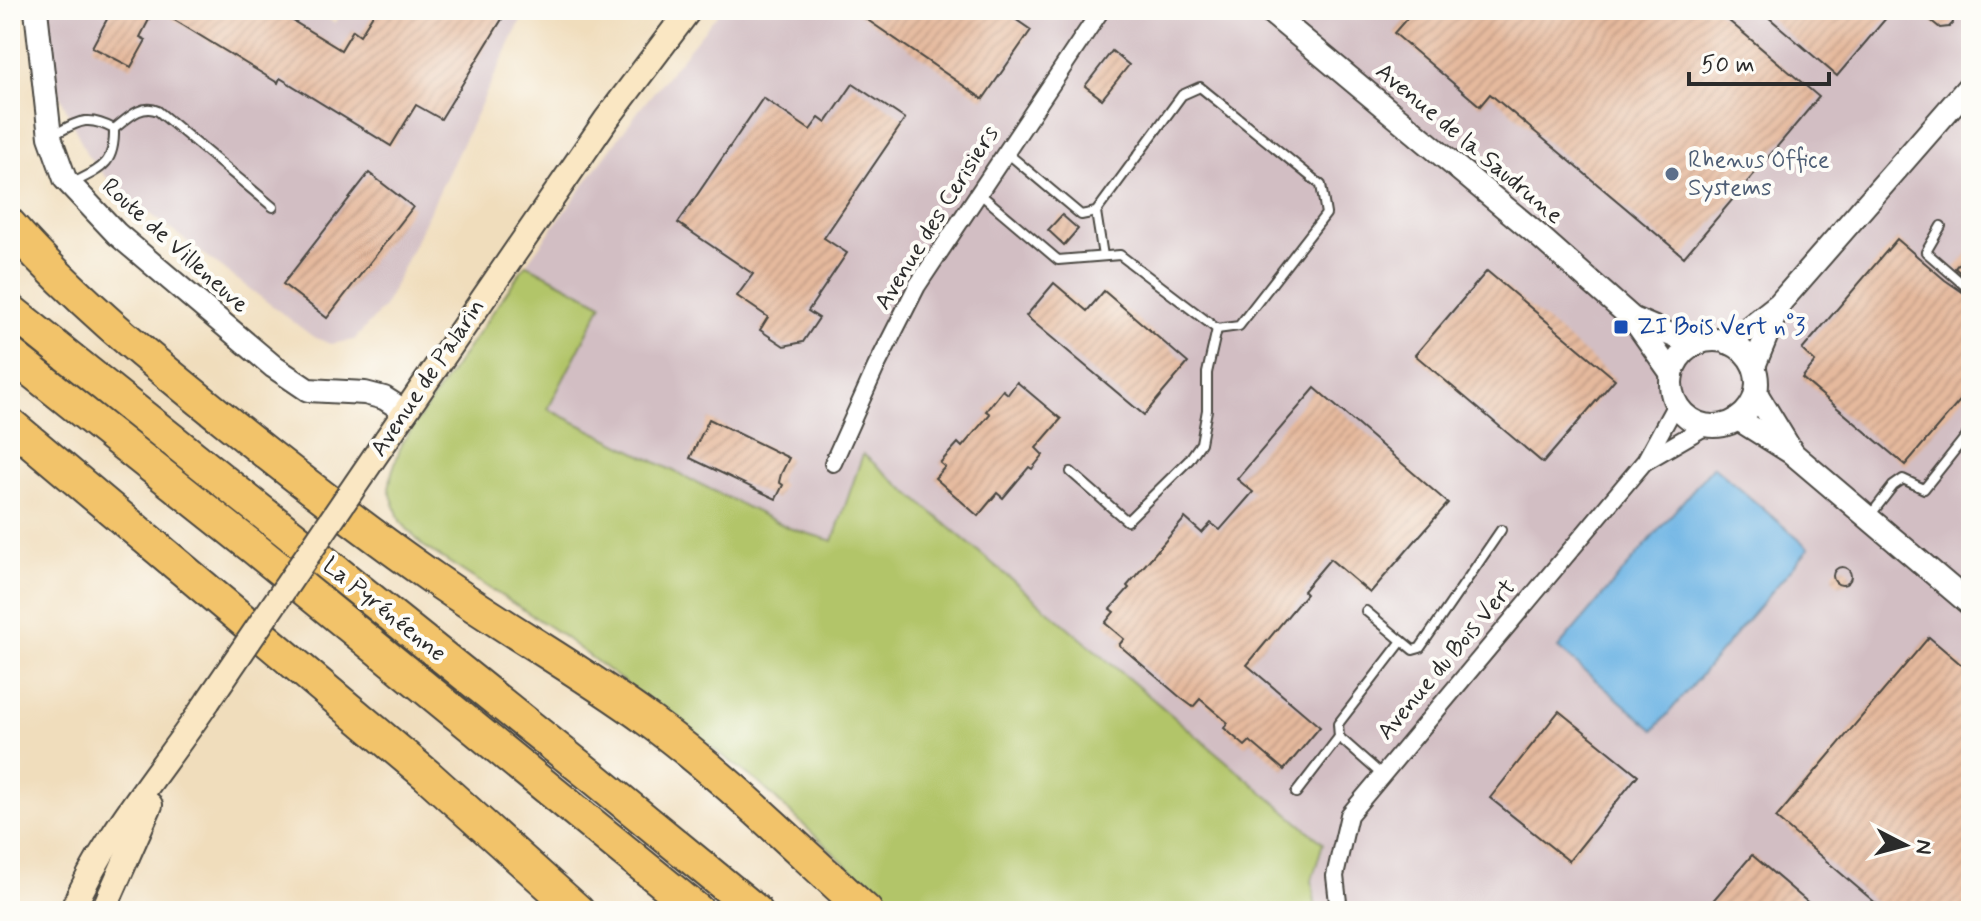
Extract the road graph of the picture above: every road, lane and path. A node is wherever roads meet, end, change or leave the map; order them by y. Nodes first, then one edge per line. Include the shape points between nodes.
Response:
1 (36, 10) edge
2 (689, 10) edge
3 (1101, 10) edge
4 (1268, 10) edge
5 (1971, 84) edge
6 (114, 129) junction
7 (50, 137) junction
8 (1006, 152) junction
9 (71, 184) junction
10 (979, 193) junction
11 (273, 207) dead end
12 (1096, 212) junction
13 (10, 225) edge
14 (1941, 226) dead end
15 (1103, 256) junction
16 (1971, 291) edge
17 (1779, 304) junction
18 (10, 310) edge
19 (1634, 320) junction
20 (1217, 329) junction
21 (1699, 343) junction
22 (1729, 343) junction
23 (10, 354) edge
24 (1754, 366) junction
25 (1672, 374) junction
26 (1756, 393) junction
27 (1676, 404) junction
28 (406, 412) junction
29 (1738, 419) junction
30 (10, 424) edge
31 (1706, 426) junction
32 (1971, 430) edge
33 (1792, 453) junction
34 (1645, 461) junction
35 (833, 463) dead end
36 (1071, 472) dead end
37 (1868, 517) junction
38 (1501, 530) dead end
39 (1971, 605) edge
40 (1366, 611) dead end
41 (1402, 641) junction
42 (1339, 737) junction
43 (174, 752) junction
44 (1382, 775) junction
45 (1296, 793) dead end
46 (72, 911) edge
47 (103, 911) edge
48 (578, 911) edge
49 (698, 911) edge
50 (756, 911) edge
51 (866, 911) edge
52 (1339, 911) edge

1 - 7 street, Route de Villeneuve
2 - 28 main road, Avenue de Palarin via 579,159
3 - 8 street, Avenue des Cerisiers
4 - 19 street, Avenue de la Saudrune
5 - 17 street
6 - 7 lane via 91,119
6 - 9 lane via 111,157 103,168
6 - 11 lane via 142,109 158,111
7 - 9 street, Route de Villeneuve
8 - 10 street, Avenue des Cerisiers
8 - 12 lane via 1081,215
9 - 28 street, Route de Villeneuve via 117,234 274,367 308,390 365,393
10 - 15 lane via 1058,260
10 - 35 street, Avenue des Cerisiers via 917,286
12 - 15 lane
12 - 20 lane via 1182,95 1200,87 1321,185 1326,214 1239,326
13 - 51 highway via 144,355 322,498 438,582 650,721
14 - 16 lane via 1926,252
15 - 20 lane via 1120,255
17 - 22 street
17 - 24 street
18 - 50 highway, La Pyrénéenne
19 - 21 street, Avenue de la Saudrune
19 - 25 street, Avenue de la Saudrune
20 - 36 lane via 1201,443 1162,488 1127,521
21 - 22 street
21 - 25 street via 1686,350
22 - 24 street
23 - 49 highway, La Pyrénéenne
24 - 26 street
25 - 27 street
26 - 29 street
26 - 33 street
27 - 31 street
27 - 34 street, Avenue du Bois Vert
28 - 43 main road, Avenue de Palarin, bridge
29 - 31 street
29 - 33 street
30 - 48 highway via 427,775
31 - 34 street, Avenue du Bois Vert
32 - 37 lane via 1924,489 1903,479
33 - 37 street
34 - 44 street, Avenue du Bois Vert
37 - 39 street
38 - 41 lane via 1420,648 1413,650
40 - 41 lane
41 - 42 lane via 1338,724
42 - 44 lane
42 - 45 lane
43 - 46 main road, Avenue de Palarin via 84,883
43 - 47 main road, Avenue de Palarin
44 - 52 street, Avenue du Bois Vert via 1349,815 1335,876

